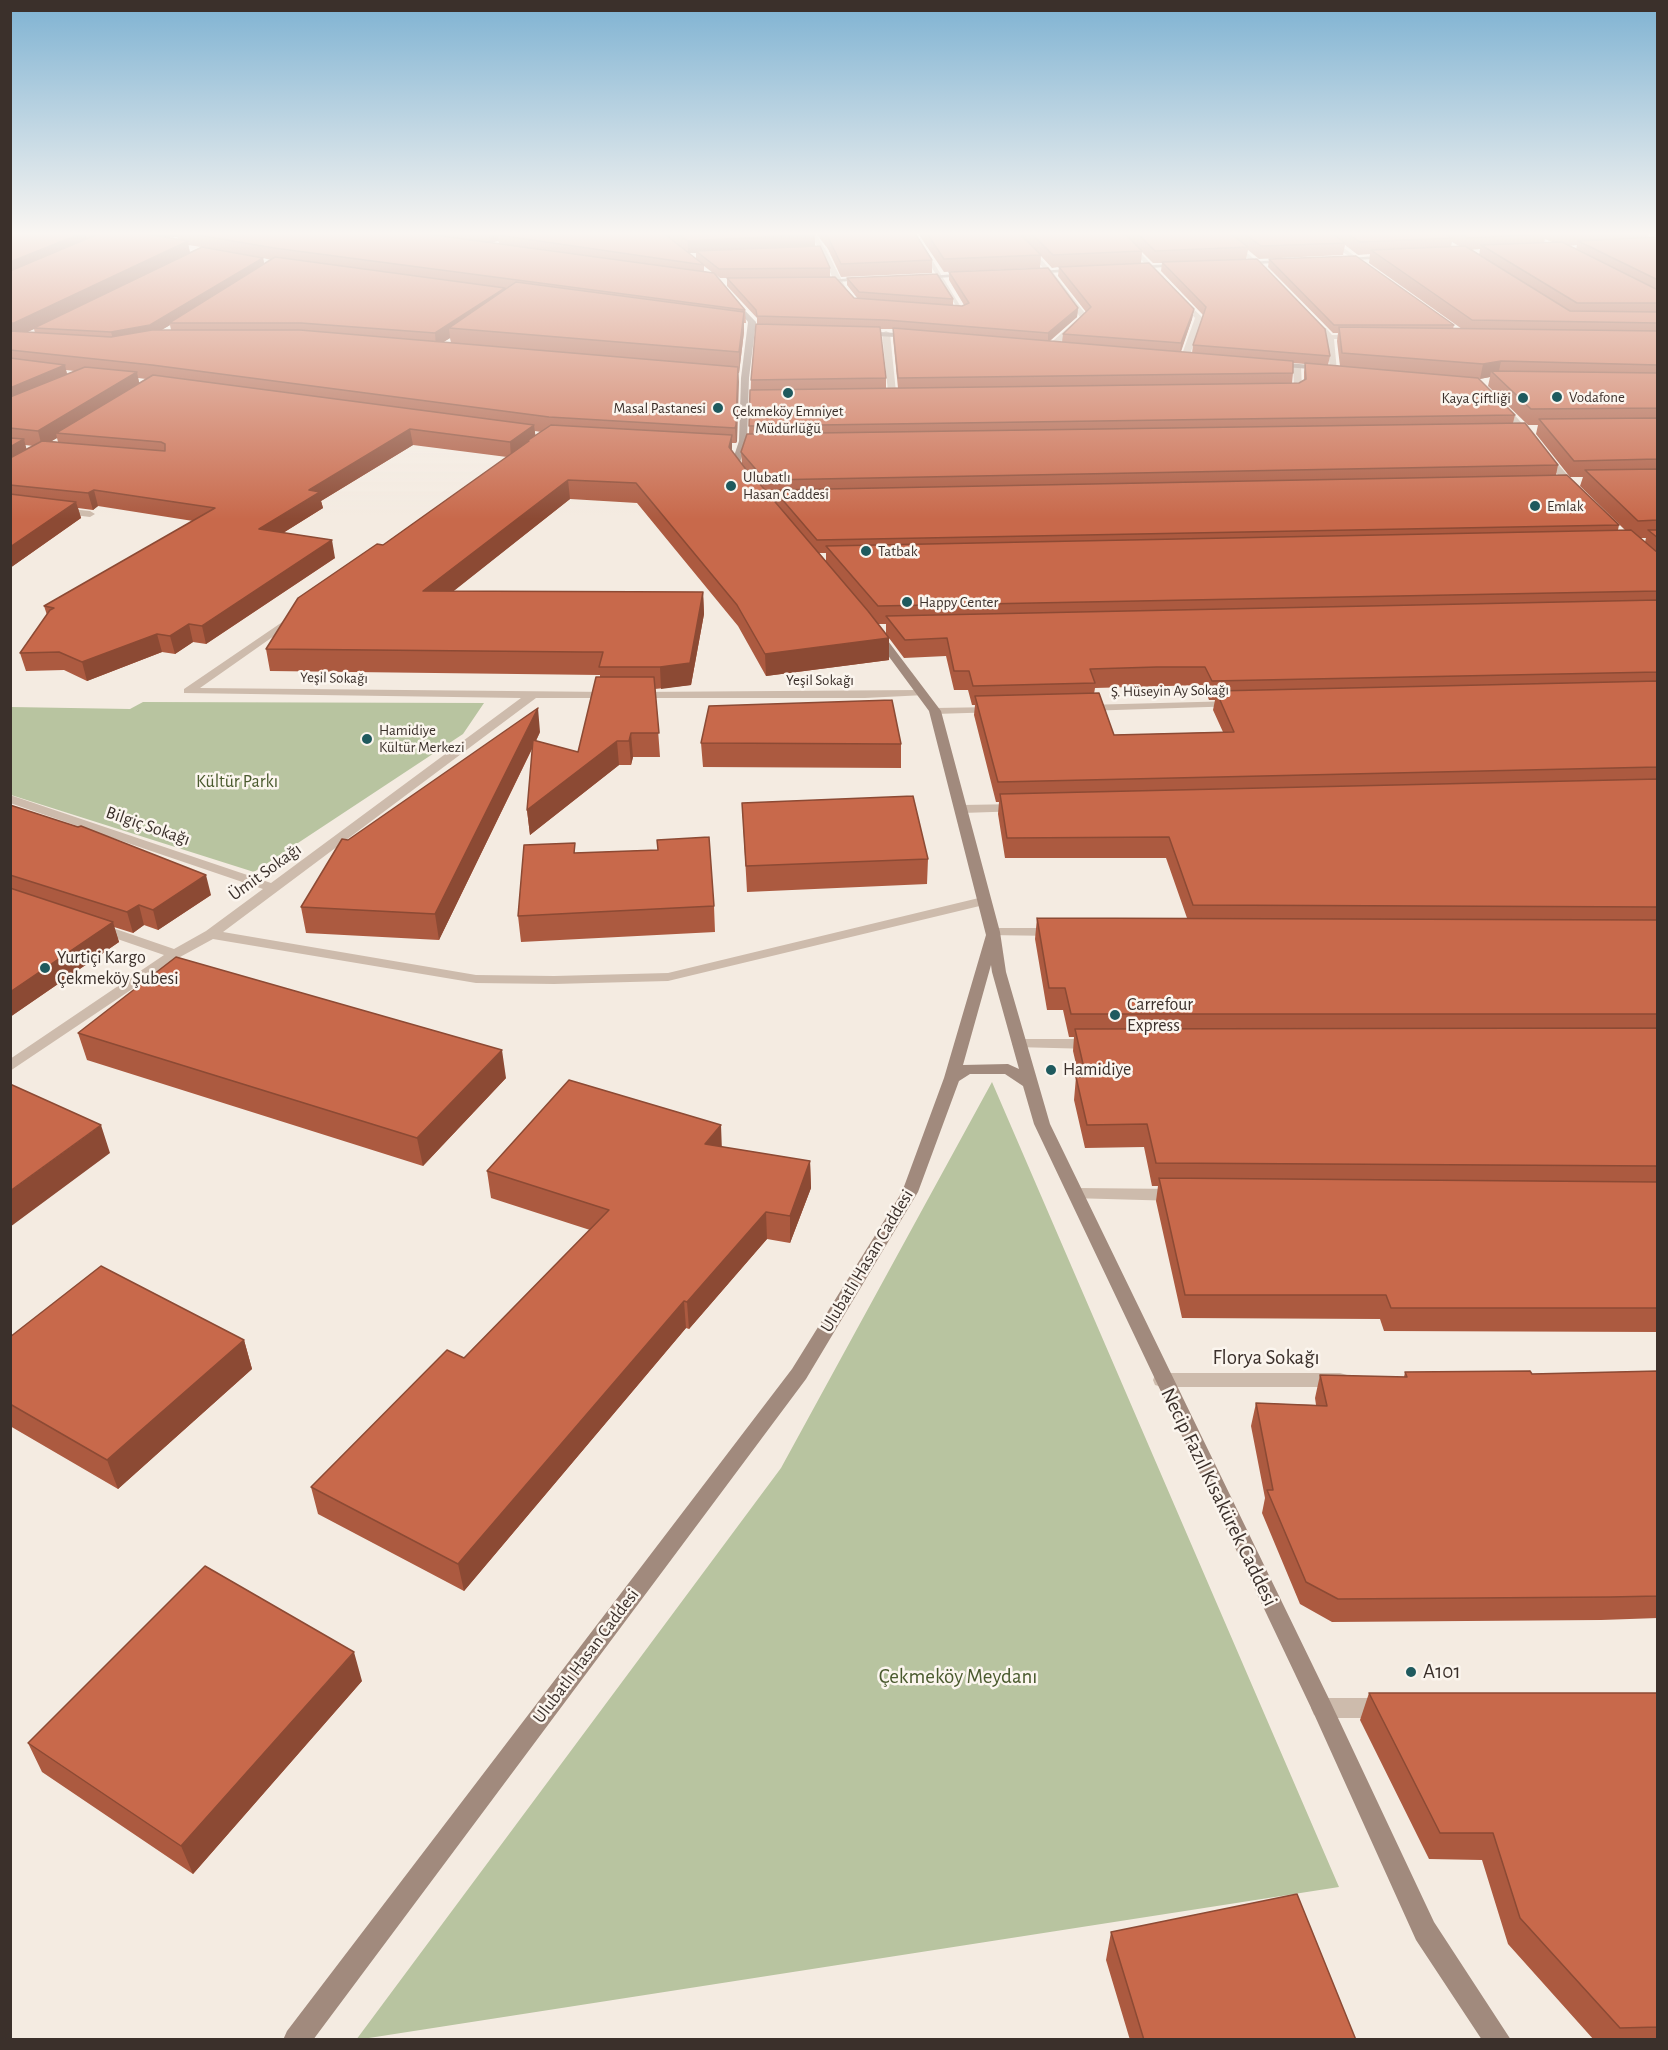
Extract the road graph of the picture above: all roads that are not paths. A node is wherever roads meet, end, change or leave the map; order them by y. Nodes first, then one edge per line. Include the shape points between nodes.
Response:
1 (758, 328) edge
2 (1072, 328) edge
3 (1196, 328) edge
4 (1321, 328) edge
5 (853, 331) edge
6 (886, 333) junction
7 (921, 336) edge
8 (1330, 337) junction
9 (1364, 337) edge
10 (1038, 346) edge
11 (1050, 347) junction
12 (1061, 348) edge
13 (1173, 356) edge
14 (1185, 357) junction
15 (1196, 358) edge
16 (1263, 363) edge
17 (1297, 366) junction
18 (1334, 369) junction
19 (1345, 370) edge
20 (733, 376) edge
21 (745, 378) junction
22 (1274, 388) edge
23 (881, 392) edge
24 (892, 392) junction
25 (904, 392) edge
26 (1495, 399) edge
27 (1513, 430) edge
28 (1525, 430) junction
29 (1536, 430) edge
30 (746, 444) junction
31 (729, 449) edge
32 (1556, 482) edge
33 (1567, 482) junction
34 (1579, 482) edge
35 (755, 490) edge
36 (1583, 497) edge
37 (56, 510) edge
38 (90, 514) edge
39 (305, 609) edge
40 (885, 628) edge
41 (921, 693) junction
42 (532, 695) junction
43 (1243, 704) edge
44 (1077, 708) edge
45 (1006, 709) edge
46 (935, 711) junction
47 (10, 799) edge
48 (1034, 807) edge
49 (962, 809) junction
50 (274, 888) junction
51 (983, 901) junction
52 (87, 924) edge
53 (993, 932) junction
54 (1064, 932) edge
55 (211, 934) junction
56 (175, 954) junction
57 (1020, 1044) junction
58 (1103, 1044) edge
59 (10, 1066) edge
60 (952, 1078) junction
61 (1030, 1083) junction
62 (1077, 1194) junction
63 (1195, 1195) edge
64 (1162, 1380) junction
65 (1363, 1380) edge
66 (1322, 1708) junction
67 (1406, 1708) edge
68 (296, 2040) edge
69 (1498, 2040) edge

1 - 21 street
2 - 11 street
3 - 14 street
4 - 8 street
5 - 6 street
6 - 7 street
6 - 24 street
8 - 9 street
8 - 18 street
10 - 11 street
11 - 12 street
13 - 14 street
14 - 15 street
16 - 17 street
17 - 18 street
17 - 22 street via 1298,388
18 - 19 street
20 - 21 street
21 - 30 street via 751,395
23 - 24 street
24 - 25 street
26 - 28 street
27 - 28 street
28 - 29 street
28 - 33 street
30 - 31 street
30 - 35 street via 735,465
32 - 33 street
33 - 34 street
33 - 36 street
37 - 38 street
39 - 42 street, Yeşil Sokağı via 188,691
40 - 41 street via 874,629
41 - 42 street, Yeşil Sokağı
41 - 46 street
42 - 50 street, Ümit Sokağı
43 - 44 street, Ş. Hüseyin Ay Sokağı
45 - 46 street
46 - 49 street
47 - 50 street, Bilgiç Sokağı
48 - 49 street
49 - 51 street
50 - 55 street, Ümit Sokağı
51 - 53 street
51 - 55 street via 668,977 476,979
52 - 56 street
53 - 54 street
53 - 57 street, Necip Fazıl Kısakürek Caddesi via 999,972
53 - 60 street, Ulubatlı Hasan Caddesi
55 - 56 street, Ümit Sokağı
56 - 59 street, Ümit Sokağı
57 - 58 street
57 - 61 street, Necip Fazıl Kısakürek Caddesi
60 - 61 street via 967,1069 1000,1068
60 - 68 street, Ulubatlı Hasan Caddesi via 910,1192 799,1374
61 - 62 street, Necip Fazıl Kısakürek Caddesi via 1042,1124
62 - 63 street
62 - 64 street, Necip Fazıl Kısakürek Caddesi
64 - 65 street, Florya Sokağı
64 - 66 street, Necip Fazıl Kısakürek Caddesi
66 - 67 street
66 - 69 street, Necip Fazıl Kısakürek Caddesi via 1425,1931

